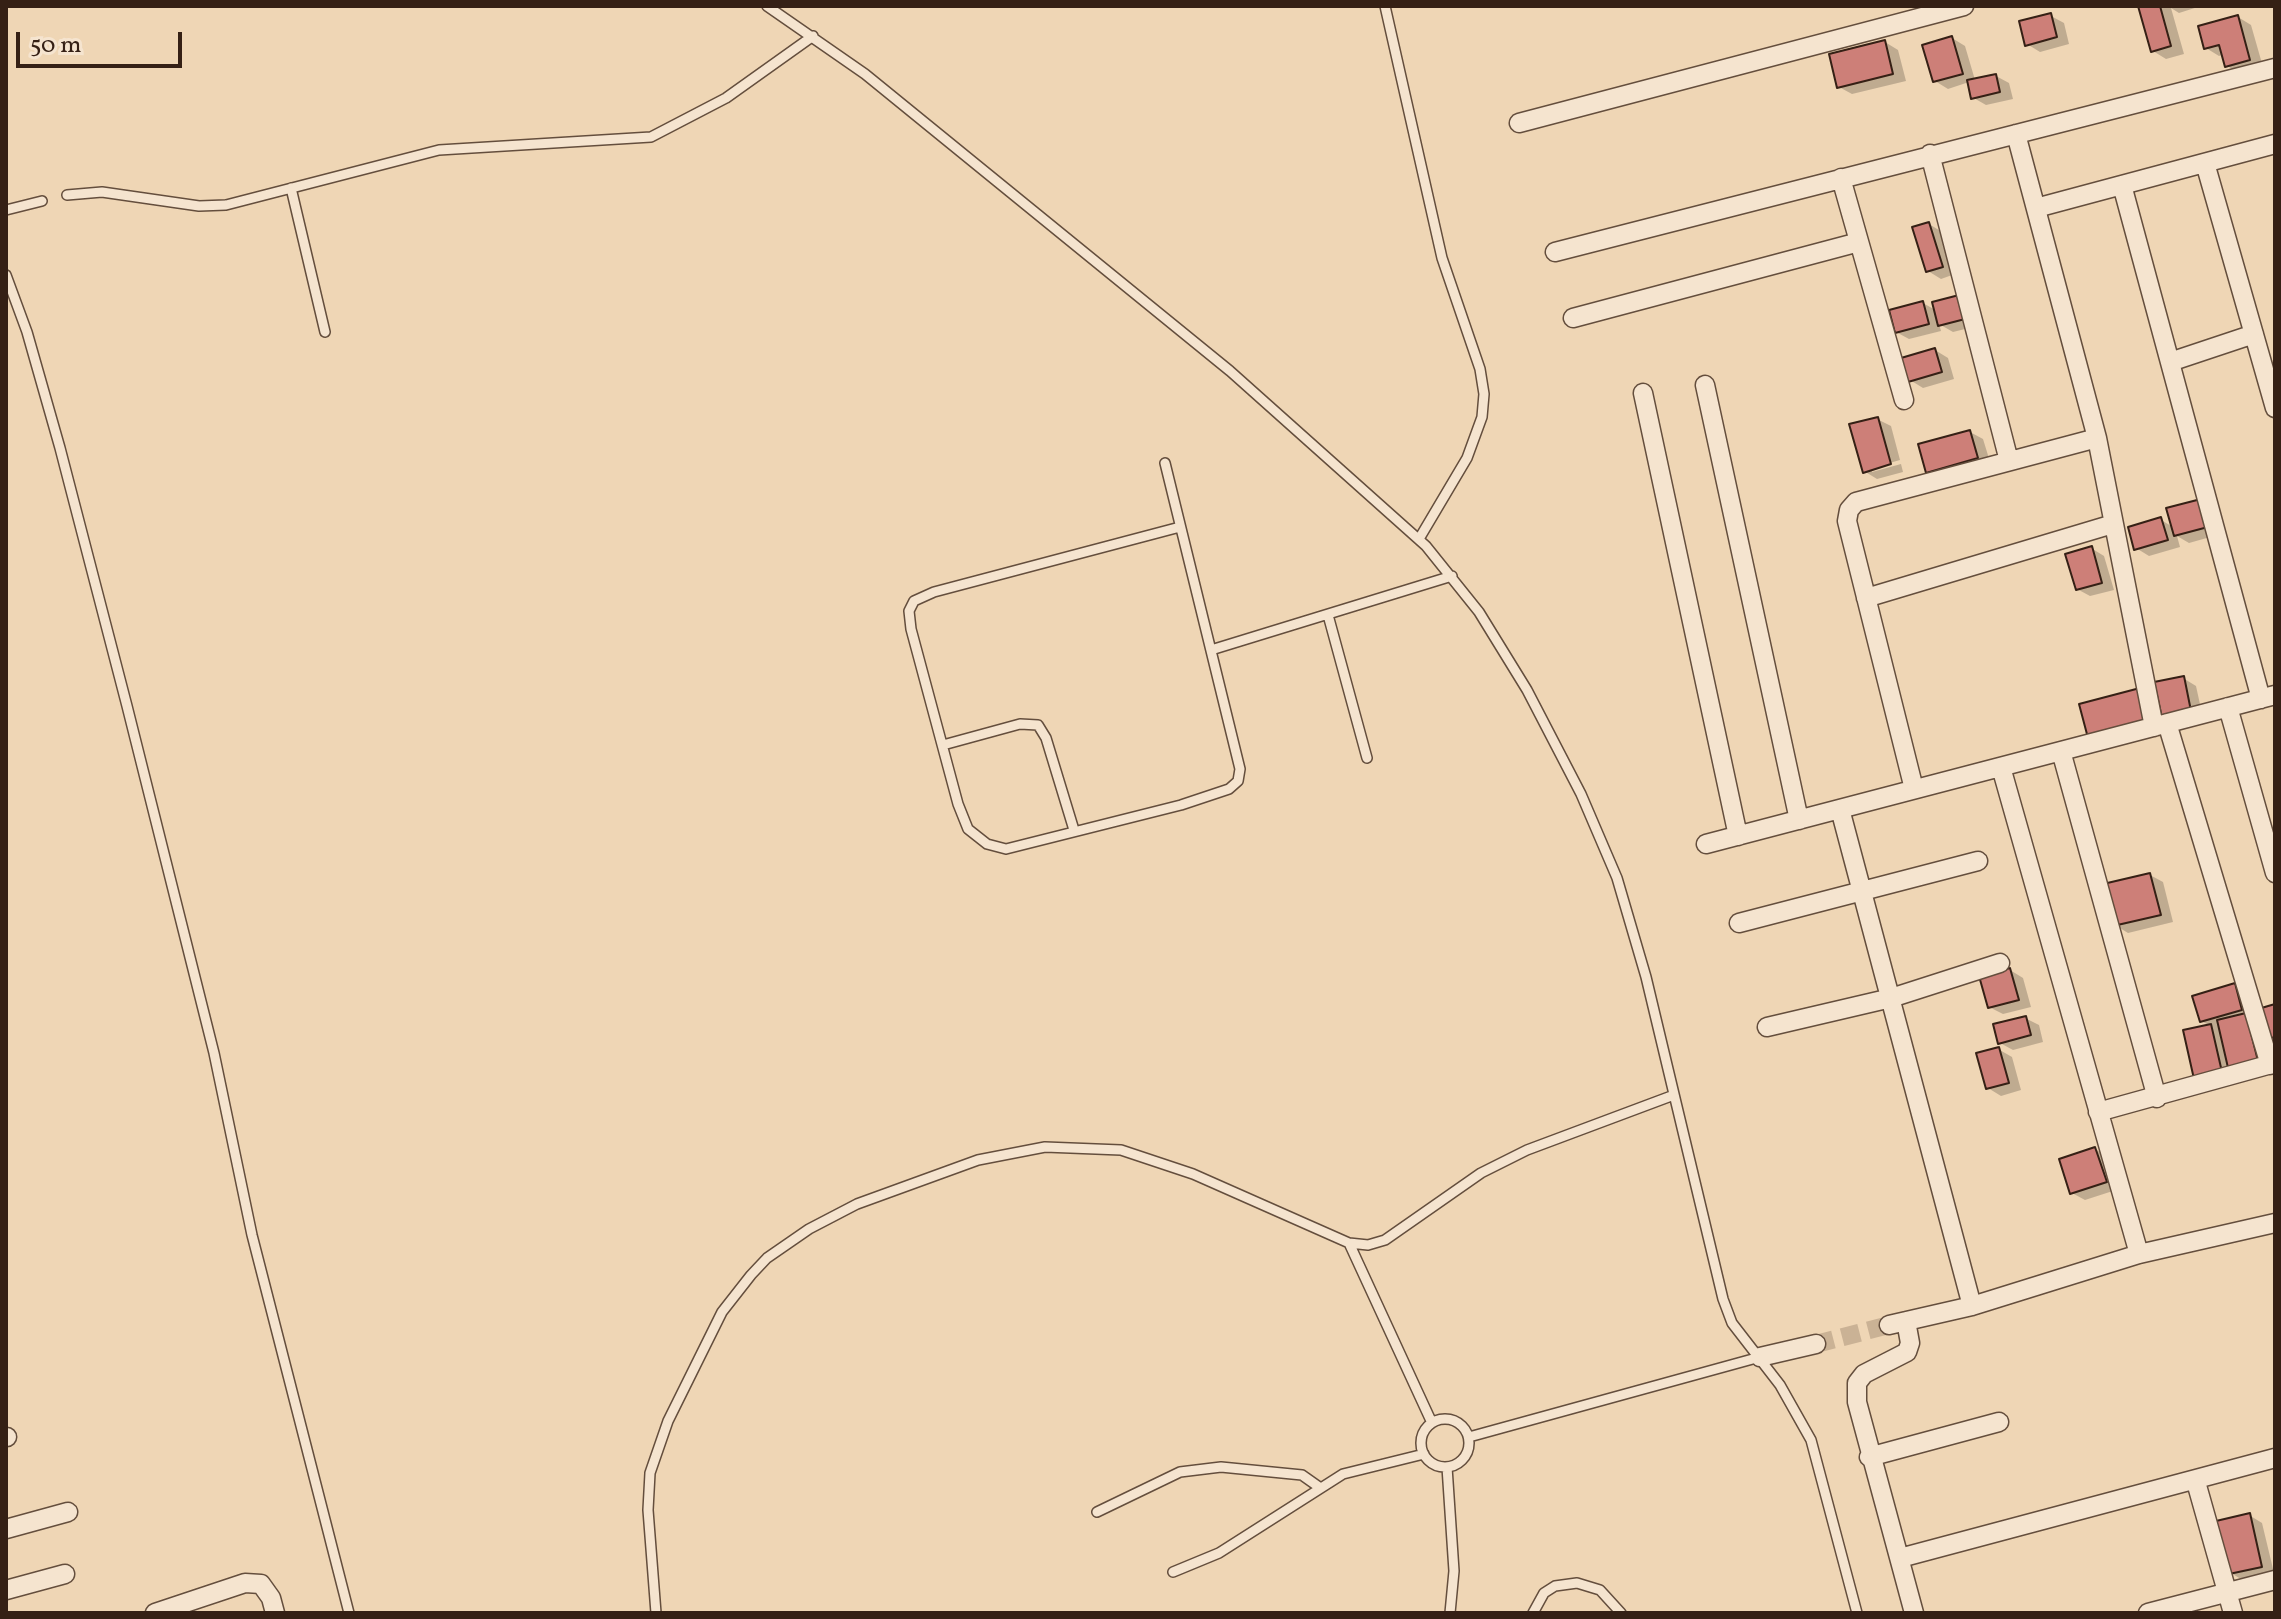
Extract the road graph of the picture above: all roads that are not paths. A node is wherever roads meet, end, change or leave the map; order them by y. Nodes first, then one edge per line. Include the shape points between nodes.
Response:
1 (767, 6) edge
2 (1385, 6) edge
3 (1964, 6) edge
4 (813, 36) junction
5 (2275, 68) edge
6 (1519, 123) dead end
7 (2016, 134) junction
8 (2275, 144) edge
9 (1930, 154) junction
10 (2205, 163) junction
11 (1841, 178) junction
12 (2122, 185) junction
13 (291, 188) junction
14 (67, 195) dead end
15 (42, 201) dead end
16 (2036, 208) junction
17 (6, 210) edge
18 (1859, 242) junction
19 (1555, 252) dead end
20 (6, 275) edge
21 (1573, 318) dead end
22 (325, 332) dead end
23 (2254, 334) junction
24 (2170, 362) junction
25 (1705, 385) dead end
26 (1643, 393) dead end
27 (1904, 400) dead end
28 (2275, 408) edge
29 (2097, 438) junction
30 (2009, 461) junction
31 (1165, 463) dead end
32 (2113, 524) junction
33 (1180, 527) junction
34 (1419, 539) junction
35 (1452, 576) junction
36 (1866, 598) junction
37 (1328, 615) junction
38 (1211, 650) junction
39 (2268, 697) edge
40 (2228, 707) junction
41 (2161, 725) junction
42 (943, 745) junction
43 (2061, 751) junction
44 (1367, 758) dead end
45 (2001, 767) junction
46 (1914, 789) junction
47 (1840, 809) junction
48 (1799, 820) junction
49 (1074, 830) junction
50 (1738, 836) junction
51 (1706, 844) dead end
52 (1978, 861) dead end
53 (2275, 873) edge
54 (1862, 892) junction
55 (1739, 923) dead end
56 (2000, 963) dead end
57 (1891, 998) junction
58 (1767, 1027) dead end
59 (2273, 1064) edge
60 (1674, 1095) junction
61 (2157, 1098) junction
62 (2098, 1112) junction
63 (2275, 1223) edge
64 (1349, 1243) junction
65 (2139, 1254) junction
66 (1972, 1306) junction
67 (1816, 1344) tunnel mouth
68 (1760, 1357) junction
69 (1999, 1422) dead end
70 (1432, 1423) junction
71 (1469, 1437) junction
72 (1424, 1454) junction
73 (1869, 1457) junction
74 (2275, 1458) edge
75 (1447, 1467) junction
76 (2196, 1482) junction
77 (1319, 1487) junction
78 (68, 1512) dead end
79 (1097, 1512) dead end
80 (6, 1529) edge
81 (1900, 1558) junction
82 (1173, 1572) dead end
83 (65, 1574) dead end
84 (2275, 1580) edge
85 (6, 1590) edge
86 (2227, 1593) junction
87 (156, 1613) edge
88 (275, 1613) edge
89 (349, 1613) edge
90 (656, 1613) edge
91 (1450, 1613) edge
92 (1533, 1613) edge
93 (1621, 1613) edge
94 (1857, 1613) edge
95 (1914, 1613) edge
96 (2148, 1613) edge
97 (2233, 1613) edge

1 - 4 lane
2 - 34 lane via 1442,258 1484,394 1467,458
3 - 6 street
4 - 13 lane via 726,98 651,137 439,150
4 - 34 lane via 1087,251
5 - 7 street
7 - 9 street
7 - 16 street
8 - 10 street
9 - 11 street
9 - 30 street
10 - 12 street
10 - 23 street
11 - 18 street
11 - 19 street
12 - 16 street
12 - 24 street
13 - 14 lane via 226,205 199,206 102,192
13 - 22 lane
15 - 17 lane
16 - 29 street
18 - 21 street
18 - 27 street
20 - 89 lane via 60,448 127,706 214,1053 252,1235
23 - 24 street
23 - 28 street
24 - 39 street
25 - 48 street
26 - 50 street
29 - 30 street
29 - 32 street
30 - 36 street via 1856,502 1847,521
31 - 33 lane
32 - 36 street
32 - 41 street
33 - 38 lane
33 - 42 lane via 914,601 911,629
34 - 35 lane
35 - 37 lane
35 - 60 lane via 1527,690 1612,866
36 - 46 street
37 - 38 lane
37 - 44 lane
38 - 49 lane via 1240,769 1238,781 1181,805
39 - 40 street
40 - 41 street
40 - 53 street
41 - 43 street
41 - 59 street
42 - 49 lane via 968,829 987,844 1006,849
42 - 49 lane via 1020,724 1038,725
43 - 45 street
43 - 61 street
45 - 46 street
45 - 62 street
46 - 47 street
47 - 48 street
47 - 54 street
48 - 50 street
50 - 51 street
52 - 54 street
54 - 55 street
54 - 57 street
56 - 57 street
57 - 58 street
57 - 66 street
59 - 61 street
60 - 64 lane via 1527,1150 1481,1173 1385,1240
60 - 68 lane via 1723,1299 1732,1323
61 - 62 street
62 - 65 street
63 - 65 street
64 - 70 lane
64 - 90 lane via 1193,1174 1121,1150 1045,1147 978,1160 920,1179 809,1229 767,1258 722,1312 668,1421 650,1473
65 - 66 street
66 - 73 street via 1898,1323 1910,1343 1907,1352 1857,1383
67 - 68 street
68 - 71 lane
68 - 94 lane via 1811,1440
69 - 73 street
70 - 71 lane via 1450,1419
70 - 72 lane via 1422,1437
71 - 75 lane via 1467,1453
72 - 75 lane
72 - 77 lane via 1343,1474
73 - 81 street
74 - 76 street
75 - 91 lane via 1454,1571
76 - 81 street
76 - 86 street
77 - 79 lane via 1302,1475 1221,1467 1180,1472
77 - 82 lane via 1219,1553
78 - 80 street
81 - 95 street
83 - 85 street
84 - 86 street
86 - 96 street
86 - 97 street
87 - 88 street via 245,1583 261,1584
92 - 93 lane via 1544,1593 1577,1583 1600,1590

